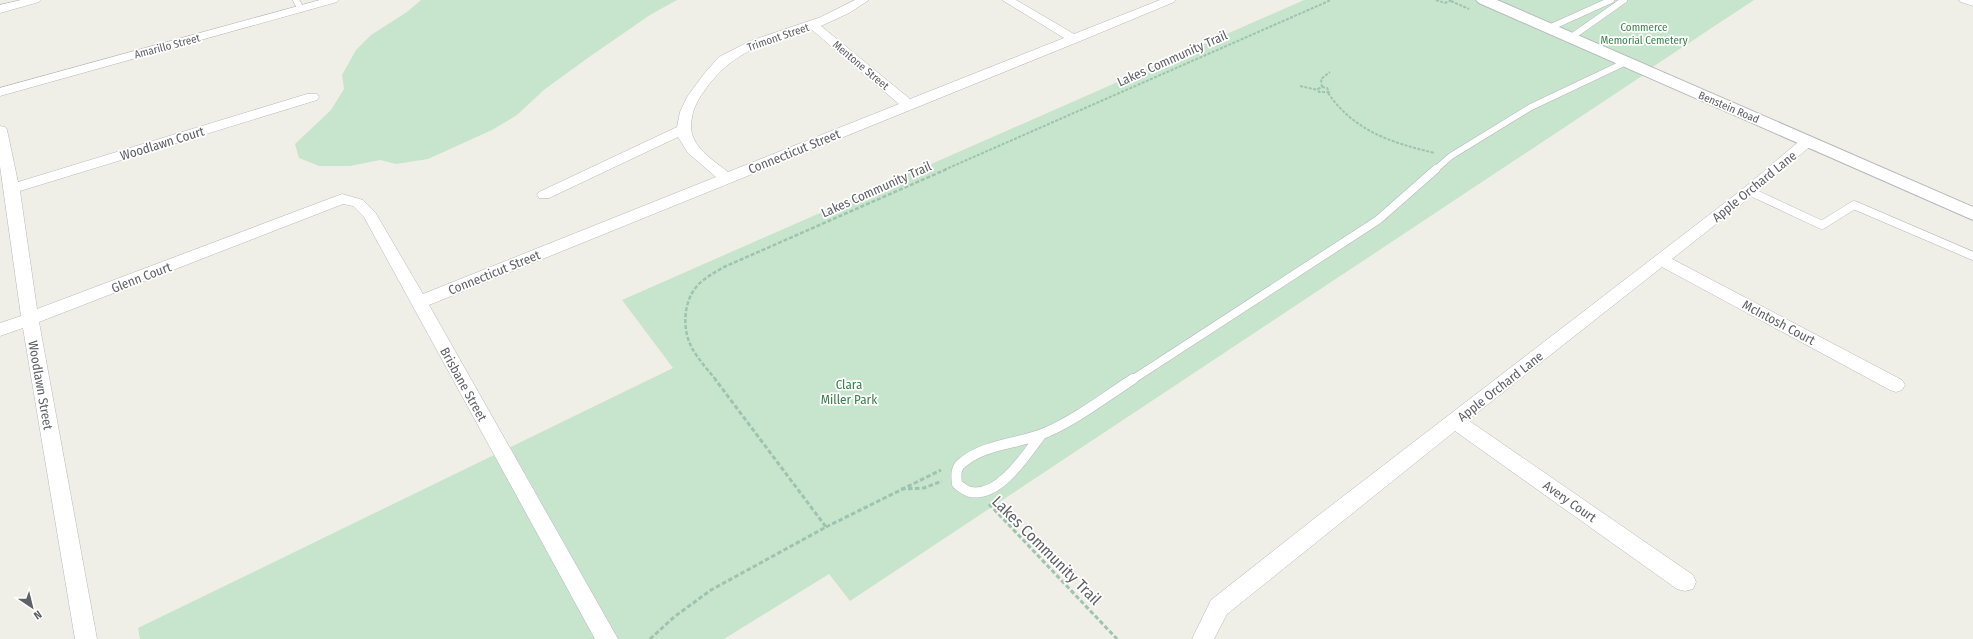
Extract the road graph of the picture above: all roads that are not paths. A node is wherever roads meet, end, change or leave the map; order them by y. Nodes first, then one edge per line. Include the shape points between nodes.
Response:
1 (35, 0) edge
2 (333, 0) edge
3 (863, 0) edge
4 (1008, 0) edge
5 (1170, 0) edge
6 (1484, 0) edge
7 (1611, 0) edge
8 (1624, 0) edge
9 (1965, 0) edge
10 (1973, 2) edge
11 (298, 4) edge
12 (0, 8) edge
13 (813, 25) junction
14 (1548, 28) junction
15 (1570, 38) junction
16 (1074, 39) junction
17 (1626, 62) junction
18 (0, 92) edge
19 (312, 97) dead end
20 (909, 105) junction
21 (684, 129) junction
22 (0, 130) edge
23 (1808, 141) junction
24 (726, 178) junction
25 (12, 189) junction
26 (1749, 191) junction
27 (544, 195) dead end
28 (1973, 214) edge
29 (281, 224) joint
30 (1973, 256) edge
31 (1662, 260) junction
32 (418, 302) junction
33 (30, 320) junction
34 (0, 330) edge
35 (1896, 385) dead end
36 (1455, 421) junction
37 (1041, 435) junction
38 (1685, 582) dead end
39 (86, 639) edge
40 (607, 639) edge
41 (1203, 639) edge

1 - 12 street
2 - 11 street, Amarillo Street
3 - 13 street, Trimont Street via 841,14
4 - 16 street
5 - 16 street, Connecticut Street
6 - 14 street, Benstein Road
7 - 14 lane
8 - 15 lane
9 - 10 street
11 - 18 street, Amarillo Street
13 - 20 street, Mentone Street
13 - 21 street, Trimont Street via 744,48 724,60 691,99 684,119
14 - 15 street, Benstein Road
15 - 17 street, Benstein Road
16 - 20 street, Connecticut Street
17 - 23 street, Benstein Road
17 - 37 lane via 1531,107 1451,156 1378,220 1084,411
19 - 25 street, Woodlawn Court
20 - 24 street, Connecticut Street
21 - 24 street via 684,136 693,149
21 - 27 street
22 - 25 street, Woodlawn Street
23 - 26 street, Apple Orchard Lane
23 - 28 street, Benstein Road
24 - 32 street, Connecticut Street
25 - 33 street, Woodlawn Street
26 - 30 lane via 1822,225 1854,205
26 - 31 street, Apple Orchard Lane
29 - 32 street, Brisbane Street via 342,199 358,203 370,214
29 - 33 street, Glenn Court
31 - 35 street, McIntosh Court
31 - 36 street, Apple Orchard Lane
32 - 40 street, Brisbane Street
33 - 34 street, Glenn Court
33 - 39 street, Woodlawn Street
36 - 38 street, Avery Court
36 - 41 street, Apple Orchard Lane via 1219,607
37 - 37 lane via 968,456 958,465 955,479 961,488 975,492 1001,484

